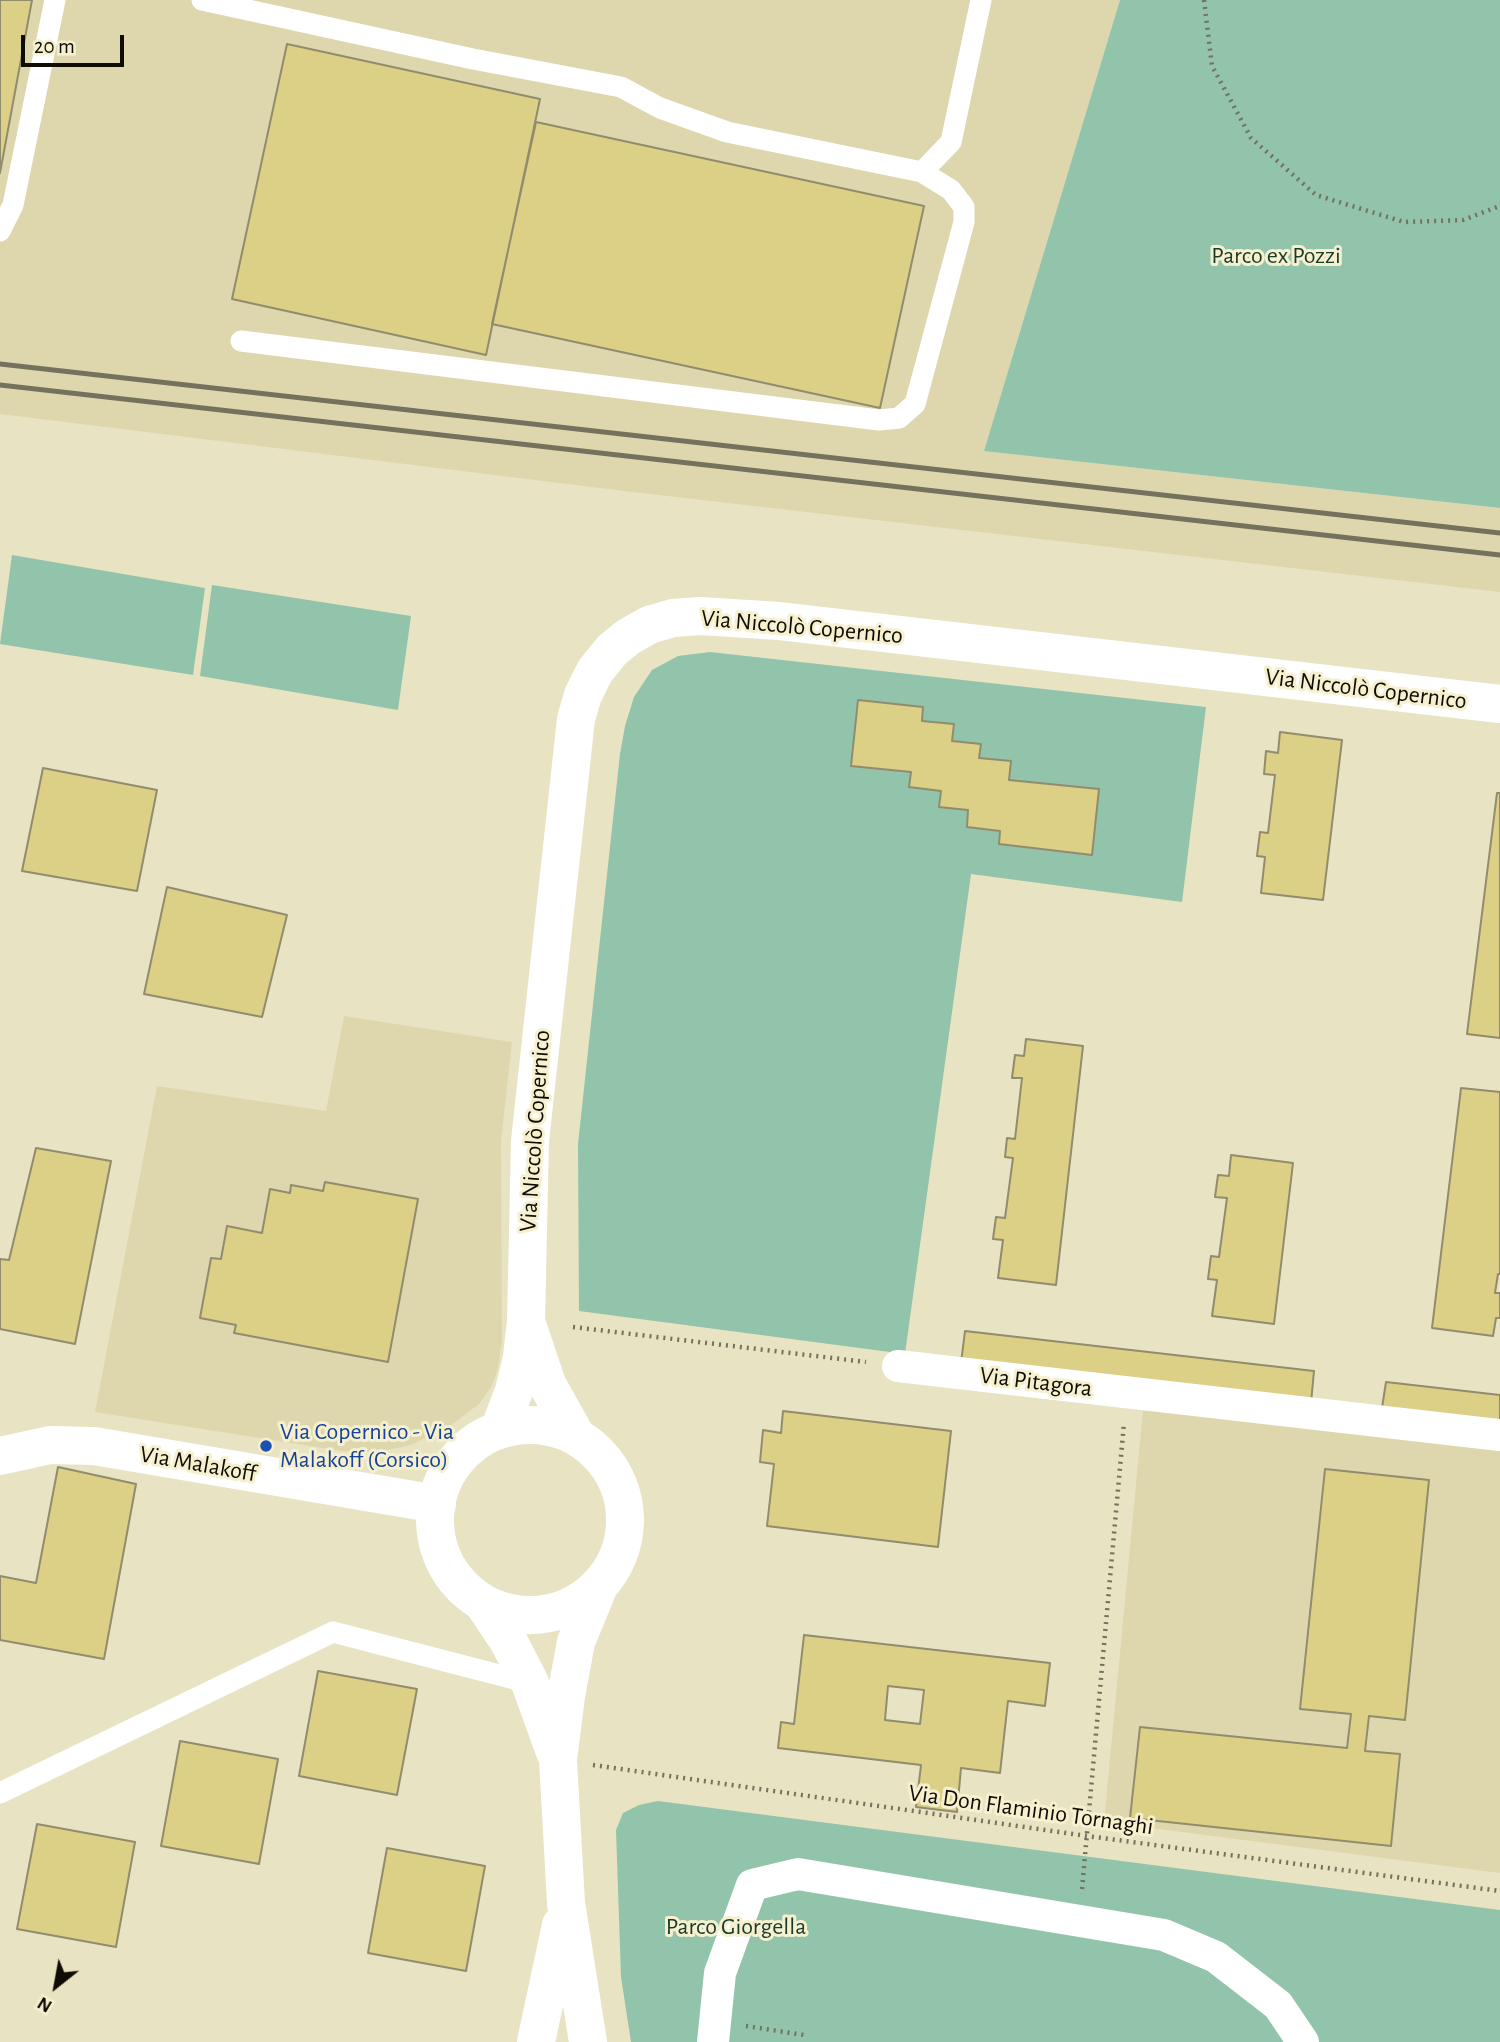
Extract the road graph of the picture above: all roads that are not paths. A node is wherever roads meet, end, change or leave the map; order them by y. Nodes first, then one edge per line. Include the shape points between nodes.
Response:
1 (55, 0) edge
2 (202, 0) edge
3 (981, 0) edge
4 (922, 172) junction
5 (0, 231) edge
6 (241, 341) dead end
7 (1500, 704) edge
8 (526, 1321) junction
9 (898, 1366) road end
10 (499, 1430) junction
11 (1500, 1435) edge
12 (576, 1436) junction
13 (0, 1456) edge
14 (436, 1504) junction
15 (600, 1586) junction
16 (483, 1603) junction
17 (530, 1683) junction
18 (558, 1760) junction
19 (0, 1793) edge
20 (566, 1903) junction
21 (715, 2031) edge
22 (536, 2042) edge
23 (588, 2042) edge
24 (1303, 2042) edge

1 - 5 lane via 13,205
2 - 4 lane via 621,88 660,108 727,132
3 - 4 lane via 951,142
4 - 6 lane via 951,190 964,207 964,222 915,404 900,418 879,420
7 - 8 street, Via Niccolò Copernico via 780,621 673,618 628,637 595,671 576,719 530,1141
8 - 10 street, Via Niccolò Copernico via 514,1391
8 - 12 street via 547,1384
9 - 11 street, Via Pitagora
10 - 12 street via 526,1425
10 - 14 street via 467,1449 454,1464
12 - 15 street via 597,1452 623,1496 624,1537 618,1558
13 - 14 street, Via Malakoff via 50,1445 94,1446
14 - 16 street via 440,1552 462,1586
15 - 16 street via 583,1600 544,1615 523,1615
15 - 18 street via 576,1642
16 - 17 street
17 - 18 street
17 - 19 lane via 333,1632
18 - 20 street
20 - 22 street
20 - 23 street
21 - 24 street via 720,1973 752,1885 798,1874 1164,1935 1216,1957 1278,2005

